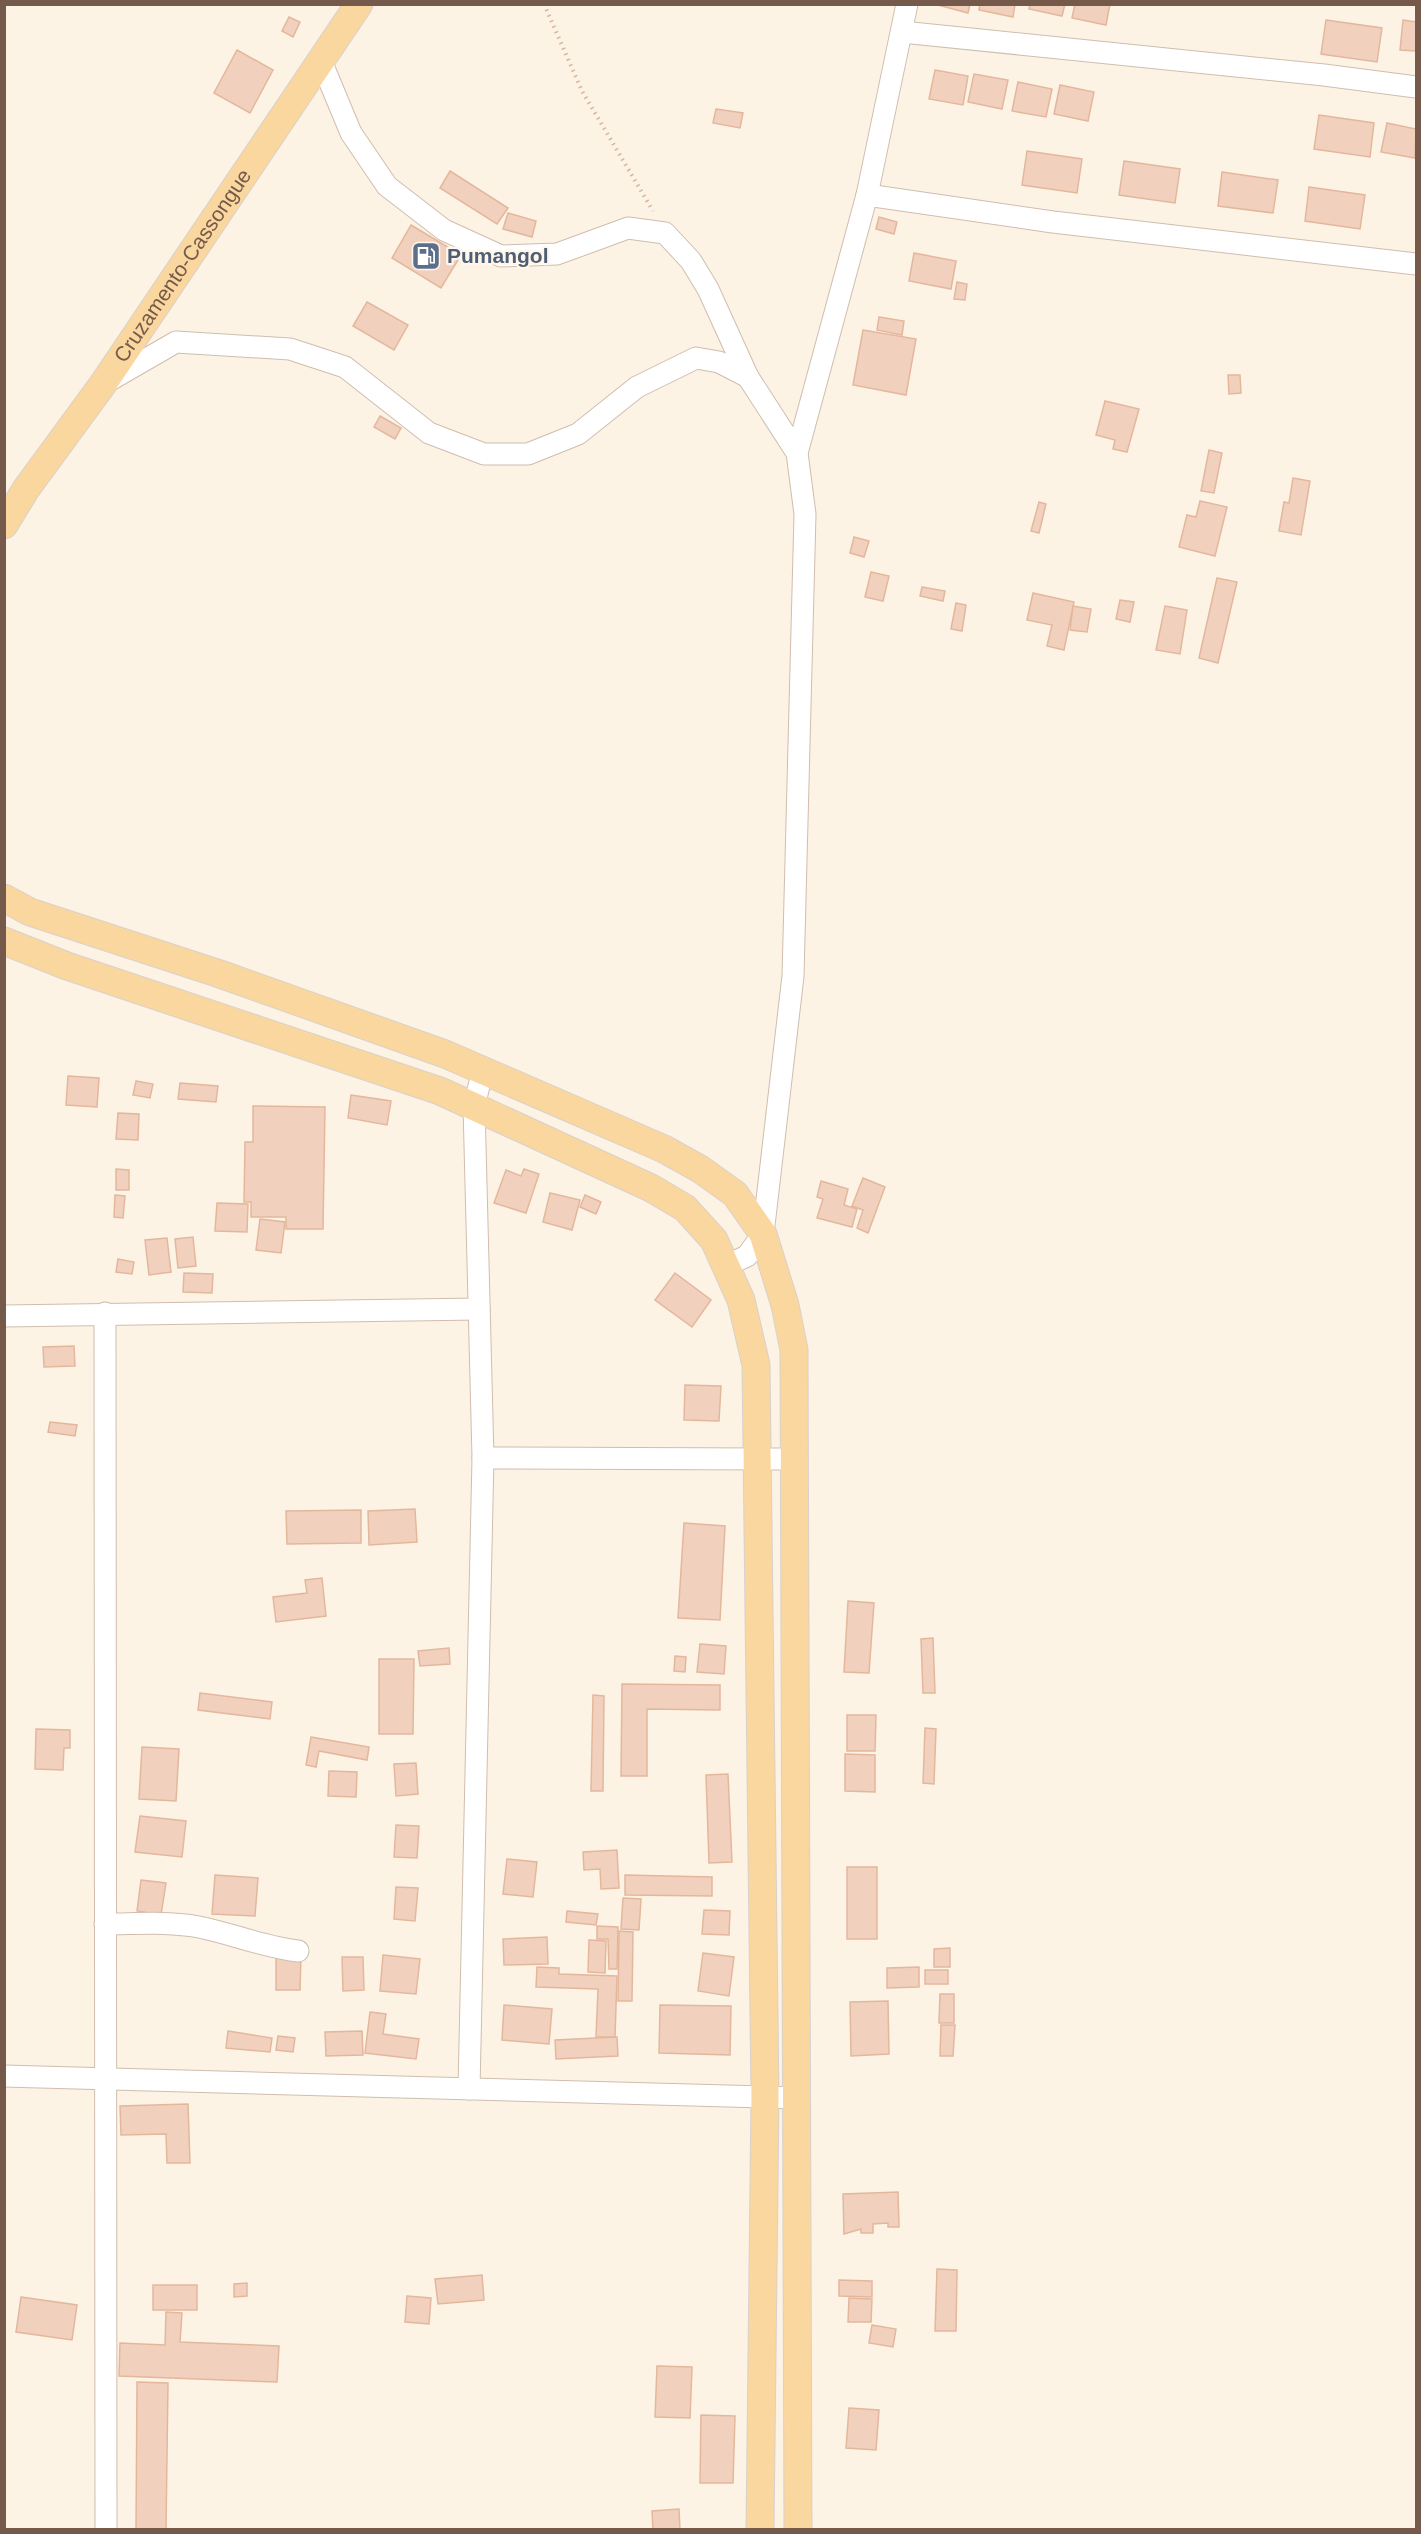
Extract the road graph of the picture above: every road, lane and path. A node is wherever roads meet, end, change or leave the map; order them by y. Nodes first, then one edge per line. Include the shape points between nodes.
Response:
1 (359, 4) edge
2 (544, 4) edge
3 (907, 4) edge
4 (902, 32) junction
5 (321, 61) junction
6 (1416, 87) edge
7 (867, 195) junction
8 (665, 233) junction
9 (1416, 264) edge
10 (748, 377) junction
11 (103, 384) junction
12 (797, 453) junction
13 (4, 525) edge
14 (4, 898) edge
15 (4, 941) edge
16 (483, 1070) junction
17 (474, 1106) junction
18 (763, 1234) junction
19 (725, 1266) junction
20 (479, 1309) junction
21 (105, 1313) junction
22 (4, 1316) edge
23 (483, 1458) junction
24 (795, 1459) junction
25 (757, 1461) junction
26 (795, 1837) junction
27 (762, 1838) junction
28 (105, 1924) junction
29 (298, 1951) dead end
30 (4, 2076) edge
31 (107, 2078) junction
32 (469, 2089) junction
33 (765, 2097) junction
34 (797, 2098) junction
35 (106, 2529) edge
36 (760, 2529) edge
37 (798, 2529) edge

1 - 5 main road, Cruzamento-Cassongue
2 - 8 path via 582,91
3 - 4 street
4 - 6 street
4 - 7 street
5 - 8 street via 351,133 387,186 444,230 501,256 557,254 628,228
5 - 11 main road, Cruzamento-Cassongue
7 - 9 street via 1053,222
7 - 12 street
8 - 10 street via 692,261
10 - 11 street via 719,362 696,358 637,387 578,434 528,454 484,454 429,433 345,367 290,349 176,342
10 - 12 street
11 - 13 main road, Cruzamento-Cassongue
12 - 18 street via 804,514 793,976
14 - 16 main road via 30,912 220,974
15 - 17 main road via 66,966 429,1087
16 - 17 street
16 - 18 main road via 664,1149 700,1169 735,1194
17 - 19 main road via 651,1188 685,1208 714,1240
17 - 20 street
18 - 19 street via 747,1256
18 - 24 main road via 795,1350
19 - 25 main road via 741,1300 756,1365
20 - 21 street
20 - 23 street
21 - 22 street
21 - 28 street
23 - 25 street
23 - 32 street
24 - 25 street
24 - 26 main road
25 - 27 main road
26 - 27 main road
26 - 34 main road
27 - 33 main road
28 - 29 street via 200,1927 268,1947
28 - 31 street
30 - 31 street
31 - 32 street
31 - 35 street
32 - 33 street
33 - 34 street
33 - 36 main road
34 - 37 main road

